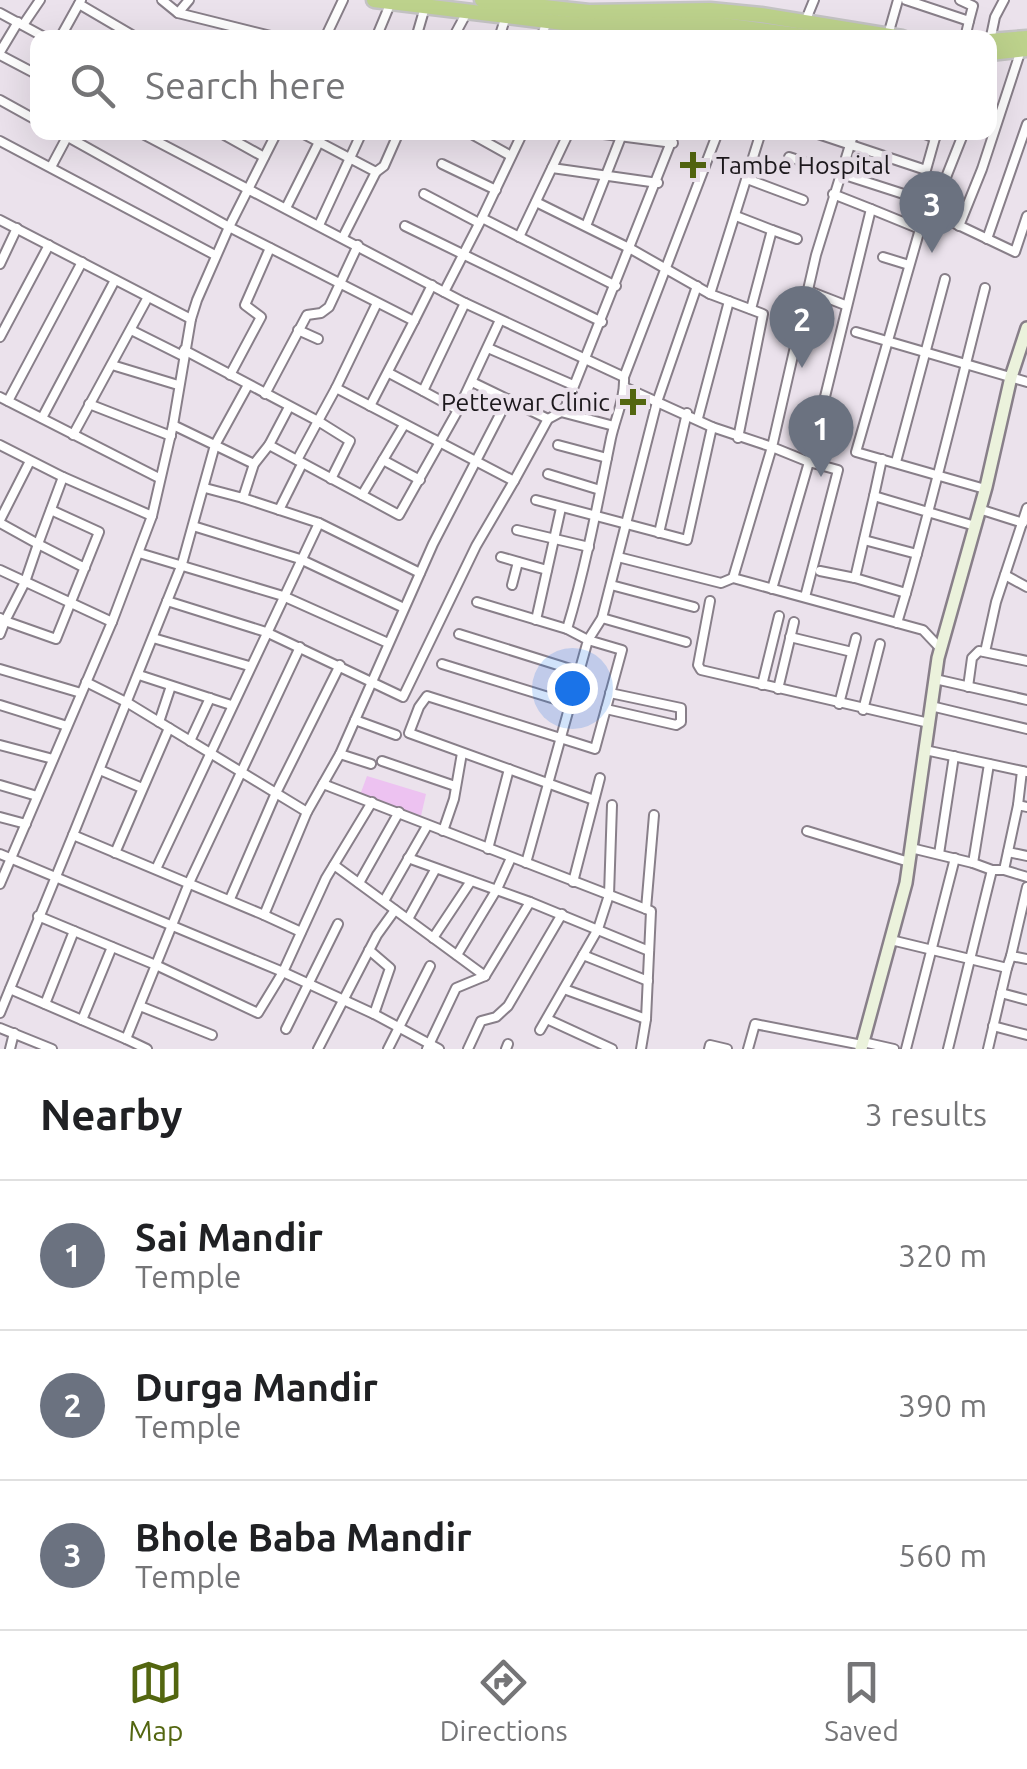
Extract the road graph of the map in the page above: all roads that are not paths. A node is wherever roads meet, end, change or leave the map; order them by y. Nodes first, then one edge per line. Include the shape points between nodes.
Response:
1 (40, 0) edge
2 (162, 0) edge
3 (189, 0) edge
4 (343, 0) edge
5 (374, 0) edge
6 (482, 0) edge
7 (814, 0) edge
8 (902, 0) edge
9 (960, 0) edge
10 (1004, 0) edge
11 (80, 2) edge
12 (391, 2) edge
13 (591, 6) edge
14 (424, 7) junction
15 (510, 7) edge
16 (550, 10) edge
17 (0, 12) edge
18 (467, 12) junction
19 (714, 12) edge
20 (178, 13) junction
21 (760, 20) edge
22 (968, 21) junction
23 (21, 24) junction
24 (32, 30) edge
25 (64, 30) edge
26 (124, 30) edge
27 (224, 30) edge
28 (329, 30) edge
29 (379, 30) edge
30 (418, 30) edge
31 (457, 30) edge
32 (569, 30) edge
33 (578, 30) edge
34 (796, 30) edge
35 (800, 30) edge
36 (896, 30) edge
37 (966, 30) edge
38 (992, 30) edge
39 (997, 42) edge
40 (1025, 46) edge
41 (997, 52) edge
42 (0, 53) edge
43 (30, 70) edge
44 (0, 100) edge
45 (30, 116) edge
46 (1027, 124) edge
47 (997, 126) edge
48 (61, 140) edge
49 (72, 140) edge
50 (154, 140) edge
51 (233, 140) edge
52 (273, 140) edge
53 (314, 140) edge
54 (358, 140) edge
55 (395, 140) edge
56 (492, 140) edge
57 (519, 140) edge
58 (565, 140) edge
59 (620, 140) edge
60 (647, 140) edge
61 (674, 140) edge
62 (715, 140) edge
63 (758, 140) edge
64 (834, 140) edge
65 (852, 140) edge
66 (935, 140) edge
67 (961, 140) edge
68 (992, 140) edge
69 (0, 141) edge
70 (318, 142) junction
71 (673, 143) junction
72 (850, 146) junction
73 (511, 156) junction
74 (264, 157) junction
75 (789, 157) dead end
76 (349, 160) junction
77 (442, 164) dead end
78 (50, 167) junction
79 (552, 168) junction
80 (376, 172) junction
81 (606, 176) junction
82 (840, 176) junction
83 (746, 179) junction
84 (658, 183) junction
85 (246, 190) junction
86 (496, 190) junction
87 (424, 194) dead end
88 (833, 194) junction
89 (916, 198) dead end
90 (804, 200) dead end
91 (536, 202) junction
92 (286, 208) junction
93 (871, 209) junction
94 (736, 216) junction
95 (1027, 216) edge
96 (0, 220) edge
97 (480, 220) junction
98 (319, 225) junction
99 (228, 226) junction
100 (405, 226) dead end
101 (586, 226) junction
102 (959, 226) junction
103 (17, 228) junction
104 (772, 230) junction
105 (519, 237) junction
106 (343, 238) junction
107 (798, 239) dead end
108 (986, 239) junction
109 (49, 245) junction
110 (358, 245) junction
111 (270, 248) junction
112 (631, 249) junction
113 (215, 255) junction
114 (461, 256) junction
115 (883, 257) dead end
116 (82, 262) junction
117 (0, 263) edge
118 (909, 266) junction
119 (664, 268) junction
120 (945, 279) dead end
121 (114, 280) junction
122 (340, 284) junction
123 (432, 285) junction
124 (616, 286) junction
125 (696, 286) junction
126 (986, 288) dead end
127 (808, 291) junction
128 (444, 292) junction
129 (710, 294) junction
130 (148, 298) junction
131 (729, 301) junction
132 (377, 303) junction
133 (466, 303) junction
134 (846, 304) junction
135 (751, 309) junction
136 (191, 319) junction
137 (500, 320) junction
138 (414, 321) junction
139 (602, 322) junction
140 (1027, 328) edge
141 (131, 330) junction
142 (298, 330) junction
143 (856, 332) dead end
144 (0, 338) edge
145 (318, 339) dead end
146 (888, 341) junction
147 (488, 348) junction
148 (926, 351) junction
149 (184, 353) junction
150 (584, 358) junction
151 (966, 362) junction
152 (112, 365) junction
153 (389, 373) junction
154 (230, 376) junction
155 (1010, 377) junction
156 (472, 382) junction
157 (624, 382) junction
158 (1027, 382) edge
159 (178, 385) junction
160 (248, 385) junction
161 (573, 385) junction
162 (336, 388) junction
163 (423, 391) junction
164 (265, 394) junction
165 (4, 399) edge
166 (508, 400) junction
167 (657, 402) junction
168 (90, 404) junction
169 (370, 406) junction
170 (289, 407) junction
171 (458, 410) junction
172 (561, 412) junction
173 (687, 413) junction
174 (42, 418) junction
175 (548, 418) junction
176 (698, 418) junction
177 (318, 421) junction
178 (404, 425) junction
179 (174, 426) junction
180 (614, 426) junction
181 (712, 427) junction
182 (73, 435) junction
183 (171, 436) junction
184 (738, 438) junction
185 (0, 445) edge
186 (215, 445) junction
187 (269, 445) junction
188 (441, 445) junction
189 (558, 445) dead end
190 (772, 447) junction
191 (607, 458) junction
192 (383, 460) junction
193 (882, 460) junction
194 (30, 461) junction
195 (477, 461) junction
196 (810, 462) junction
197 (896, 462) junction
198 (254, 464) junction
199 (298, 464) junction
200 (548, 474) dead end
201 (939, 474) junction
202 (63, 477) junction
203 (159, 478) junction
204 (332, 478) junction
205 (420, 480) junction
206 (514, 481) junction
207 (205, 488) junction
208 (985, 489) junction
209 (600, 490) junction
210 (362, 495) junction
211 (874, 496) junction
212 (244, 498) junction
213 (536, 500) dead end
214 (561, 508) junction
215 (1027, 508) edge
216 (979, 509) junction
217 (51, 510) junction
218 (279, 510) junction
219 (929, 510) junction
220 (152, 516) junction
221 (592, 517) junction
222 (0, 522) edge
223 (318, 523) junction
224 (1025, 524) edge
225 (626, 525) junction
226 (193, 526) junction
227 (974, 526) junction
228 (517, 530) dead end
229 (659, 533) junction
230 (553, 540) junction
231 (864, 540) junction
232 (38, 544) junction
233 (589, 548) junction
234 (139, 553) junction
235 (917, 554) junction
236 (501, 557) dead end
237 (618, 557) junction
238 (300, 559) junction
239 (518, 562) junction
240 (182, 564) junction
241 (85, 568) junction
242 (0, 570) edge
243 (547, 570) junction
244 (820, 570) dead end
245 (420, 573) junction
246 (1005, 575) junction
247 (733, 578) junction
248 (854, 578) junction
249 (26, 582) junction
250 (512, 585) dead end
251 (611, 585) junction
252 (1027, 586) edge
253 (772, 590) junction
254 (906, 593) junction
255 (283, 596) junction
256 (805, 597) junction
257 (167, 601) junction
258 (710, 601) dead end
259 (477, 602) dead end
260 (71, 603) junction
261 (694, 607) dead end
262 (404, 608) junction
263 (779, 616) dead end
264 (602, 618) junction
265 (2, 620) edge
266 (536, 620) junction
267 (112, 622) junction
268 (794, 622) dead end
269 (897, 623) junction
270 (567, 629) junction
271 (266, 632) junction
272 (0, 634) edge
273 (459, 634) dead end
274 (790, 637) junction
275 (153, 638) junction
276 (856, 638) dead end
277 (588, 640) junction
278 (686, 642) dead end
279 (388, 643) junction
280 (880, 644) dead end
281 (300, 647) junction
282 (941, 649) junction
283 (852, 652) junction
284 (985, 652) junction
285 (1026, 658) edge
286 (442, 664) dead end
287 (250, 666) junction
288 (340, 666) junction
289 (0, 669) edge
290 (580, 672) junction
291 (138, 675) junction
292 (935, 679) junction
293 (373, 681) junction
294 (86, 682) junction
295 (762, 685) junction
296 (171, 686) junction
297 (968, 687) junction
298 (778, 689) junction
299 (81, 693) junction
300 (610, 693) junction
301 (403, 696) junction
302 (210, 698) junction
303 (1027, 700) edge
304 (128, 703) junction
305 (571, 704) junction
306 (840, 704) junction
307 (0, 705) edge
308 (231, 705) junction
309 (419, 706) junction
310 (931, 706) junction
311 (606, 709) junction
312 (863, 710) junction
313 (355, 720) junction
314 (158, 722) junction
315 (929, 723) junction
316 (67, 726) junction
317 (169, 728) junction
318 (1027, 729) edge
319 (396, 735) dead end
320 (562, 737) junction
321 (190, 741) junction
322 (0, 744) edge
323 (925, 750) junction
324 (208, 752) junction
325 (340, 754) junction
326 (462, 754) junction
327 (954, 756) junction
328 (53, 759) junction
329 (382, 761) dead end
330 (370, 764) dead end
331 (989, 764) junction
332 (510, 769) junction
333 (100, 770) junction
334 (1024, 771) edge
335 (240, 773) junction
336 (600, 778) dead end
337 (550, 782) junction
338 (323, 784) junction
339 (0, 785) edge
340 (454, 786) junction
341 (142, 788) junction
342 (275, 795) junction
343 (37, 796) junction
344 (594, 800) junction
345 (372, 802) junction
346 (612, 805) dead end
347 (1022, 806) edge
348 (307, 812) junction
349 (400, 812) junction
350 (654, 815) dead end
351 (0, 818) edge
352 (26, 824) junction
353 (427, 826) junction
354 (443, 831) junction
355 (806, 831) dead end
356 (73, 836) junction
357 (488, 849) junction
358 (115, 852) junction
359 (1008, 852) junction
360 (0, 854) edge
361 (938, 854) junction
362 (910, 855) junction
363 (1027, 856) edge
364 (12, 857) junction
365 (408, 858) junction
366 (511, 858) junction
367 (955, 858) junction
368 (973, 862) junction
369 (526, 863) junction
370 (334, 865) junction
371 (156, 869) junction
372 (436, 870) junction
373 (992, 870) junction
374 (1004, 870) junction
375 (57, 877) junction
376 (1027, 877) edge
377 (471, 881) junction
378 (189, 882) junction
379 (573, 882) junction
380 (0, 884) edge
381 (359, 884) junction
382 (1027, 886) edge
383 (497, 889) junction
384 (609, 895) junction
385 (230, 899) junction
386 (384, 901) junction
387 (530, 902) junction
388 (646, 908) junction
389 (396, 910) junction
390 (562, 914) junction
391 (264, 915) junction
392 (38, 916) junction
393 (408, 919) junction
394 (338, 924) dead end
395 (173, 925) junction
396 (598, 930) junction
397 (74, 931) junction
398 (301, 932) junction
399 (433, 938) junction
400 (890, 940) junction
401 (112, 947) junction
402 (369, 950) junction
403 (649, 950) junction
404 (932, 950) junction
405 (457, 955) junction
406 (583, 956) junction
407 (1011, 956) junction
408 (1027, 959) edge
409 (972, 960) junction
410 (158, 966) junction
411 (430, 966) dead end
412 (1007, 968) junction
413 (283, 972) junction
414 (485, 976) junction
415 (648, 982) junction
416 (307, 983) junction
417 (10, 988) junction
418 (564, 989) junction
419 (1001, 993) junction
420 (342, 999) junction
421 (1027, 1000) edge
422 (45, 1004) junction
423 (140, 1006) junction
424 (0, 1012) edge
425 (374, 1014) junction
426 (547, 1018) junction
427 (82, 1020) junction
428 (646, 1020) junction
429 (993, 1026) junction
430 (398, 1027) junction
431 (0, 1028) edge
432 (286, 1029) dead end
433 (540, 1030) dead end
434 (14, 1033) junction
435 (212, 1035) dead end
436 (1027, 1035) edge
437 (587, 1037) junction
438 (126, 1039) junction
439 (862, 1045) edge
440 (428, 1046) edge
441 (53, 1047) edge
442 (10, 1049) edge
443 (64, 1049) edge
444 (147, 1049) edge
445 (318, 1049) edge
446 (388, 1049) edge
447 (439, 1049) edge
448 (468, 1049) edge
449 (582, 1049) edge
450 (612, 1049) edge
451 (641, 1049) edge
452 (709, 1049) edge
453 (728, 1049) edge
454 (748, 1049) edge
455 (894, 1049) edge
456 (906, 1049) edge
457 (948, 1049) edge
458 (988, 1049) edge

1 - 23 street
2 - 20 street
3 - 20 street
4 - 28 street
5 - 12 highway
6 - 15 highway
7 - 35 street
8 - 22 street
8 - 36 street
9 - 22 street via 973,6
10 - 38 street
11 - 25 street
11 - 26 street
12 - 14 highway
12 - 29 street
13 - 16 highway
13 - 19 highway
14 - 18 highway
14 - 30 street
15 - 16 highway
15 - 18 highway
16 - 32 highway
17 - 23 street
18 - 31 street
19 - 21 highway
19 - 33 highway
20 - 27 street
21 - 34 highway
22 - 37 street
23 - 24 street
23 - 42 street
39 - 40 highway
40 - 41 highway
40 - 47 street
42 - 43 street
44 - 45 street
46 - 108 street
48 - 78 street
49 - 99 street
50 - 85 street
51 - 74 street
52 - 74 street
53 - 70 street
54 - 76 street
55 - 80 street
56 - 73 street
57 - 73 street
58 - 79 street
59 - 81 street
60 - 71 street
61 - 71 street
62 - 119 street
63 - 83 street
64 - 72 street
65 - 72 street
66 - 72 street via 926,170
67 - 102 street via 934,210
68 - 102 street
69 - 78 street
70 - 76 street
70 - 92 street
71 - 84 street
72 - 82 street
73 - 86 street
74 - 85 street
75 - 82 street
76 - 80 street
76 - 98 street
77 - 86 street
78 - 113 street
79 - 81 street
79 - 91 street
80 - 106 street
81 - 84 street
81 - 101 street
82 - 88 street
82 - 89 street
83 - 90 street
83 - 94 street
84 - 112 street
85 - 92 street
85 - 99 street
86 - 97 street
87 - 97 street
88 - 93 street
88 - 127 street
91 - 101 street
91 - 105 street
92 - 98 street
93 - 118 street via 920,229
93 - 134 street
94 - 104 street
94 - 129 street
95 - 108 street via 1015,252
96 - 103 street
97 - 105 street
97 - 114 street
98 - 106 street
99 - 111 street
99 - 113 street
100 - 114 street
101 - 112 street
102 - 108 street
103 - 109 street
103 - 117 street
104 - 107 street
104 - 135 street
105 - 124 street
106 - 110 street
109 - 116 street
109 - 144 street
110 - 122 street
110 - 123 street
111 - 122 street
111 - 154 street via 245,305 261,317
112 - 119 street
112 - 124 street
113 - 136 street
114 - 128 street
114 - 139 street
115 - 118 street
116 - 121 street
116 - 165 street
118 - 146 street
119 - 125 street
119 - 157 street
120 - 148 street
121 - 130 street
121 - 174 street
122 - 132 street
122 - 142 street via 329,307 307,315
123 - 128 street
123 - 138 street
124 - 139 street
125 - 129 street
125 - 167 street
126 - 151 street
127 - 134 street
127 - 190 street
128 - 133 street
129 - 131 street
130 - 136 street
130 - 141 street
131 - 135 street
131 - 176 street
132 - 138 street
132 - 162 street
133 - 137 street
133 - 163 street
134 - 196 street
135 - 184 street via 763,314
136 - 149 street
137 - 147 street
137 - 150 street
138 - 153 street
139 - 150 street
140 - 155 street
141 - 149 street
141 - 152 street
142 - 145 street
142 - 164 street
143 - 146 street
146 - 148 street
146 - 193 street via 856,452
147 - 156 street
147 - 161 street
148 - 151 street
148 - 197 street
149 - 154 street
149 - 159 street
150 - 157 street
150 - 161 street
151 - 155 street
151 - 201 street
152 - 159 street
152 - 168 street
153 - 163 street
153 - 169 street
154 - 160 street
155 - 158 street
155 - 208 street
156 - 166 street
156 - 171 street
157 - 167 street
157 - 180 street
159 - 179 street
160 - 164 street
160 - 186 street
161 - 172 street
162 - 169 street
162 - 177 street
163 - 171 street
164 - 170 street
165 - 174 street
166 - 175 street
166 - 195 street
167 - 173 street
167 - 225 street
168 - 182 street
168 - 183 street
169 - 178 street
170 - 177 street
170 - 187 street
171 - 188 street
172 - 175 street
172 - 180 street
173 - 176 street
173 - 229 street
174 - 182 street
175 - 206 street
176 - 181 street
177 - 199 street
177 - 204 street via 350,441
178 - 188 street
178 - 192 street
179 - 183 street
179 - 186 street
180 - 191 street
181 - 184 street
181 - 229 street via 687,540
182 - 203 street
183 - 203 street
184 - 190 street
185 - 194 street
186 - 198 street
186 - 207 street
187 - 198 street
187 - 199 street
188 - 195 street
188 - 205 street
189 - 191 street
190 - 196 street
190 - 247 street
191 - 209 street
192 - 205 street
192 - 210 street
193 - 197 street
193 - 211 street
194 - 202 street
194 - 222 street
195 - 206 street
195 - 245 street
196 - 253 street
196 - 256 street via 838,470
197 - 201 street
198 - 212 street
199 - 204 street
199 - 218 street
200 - 209 street
201 - 208 street
201 - 219 street
202 - 217 street
202 - 220 street
203 - 220 street
204 - 210 street
205 - 210 street via 399,514
206 - 301 street
207 - 212 street
207 - 226 street
208 - 216 street
209 - 221 street
211 - 219 street
211 - 231 street
212 - 218 street
213 - 214 street
214 - 221 street
214 - 230 street
215 - 224 street
216 - 224 street
216 - 227 street
217 - 232 street
217 - 241 street via 100,532
218 - 223 street
219 - 227 street
219 - 235 street
220 - 234 street
221 - 225 street
221 - 233 street
222 - 232 street
223 - 238 street
223 - 245 street
224 - 246 street
225 - 229 street
225 - 237 street
226 - 238 street
226 - 240 street
227 - 282 street
228 - 230 street
230 - 233 street
230 - 243 street
231 - 235 street
231 - 248 street
232 - 241 street
232 - 249 street
233 - 270 street
234 - 240 street
234 - 267 street
235 - 254 street
236 - 239 street
237 - 247 street via 721,583
237 - 251 street
238 - 255 street
238 - 262 street
239 - 243 street
239 - 250 street
240 - 255 street
240 - 257 street
241 - 260 street
242 - 249 street
243 - 266 street
244 - 248 street
245 - 262 street
246 - 252 street
246 - 284 street
247 - 253 street
248 - 254 street
249 - 260 street
249 - 265 street
251 - 261 street
251 - 264 street
253 - 256 street
254 - 269 street
255 - 271 street
255 - 279 street
256 - 269 street
257 - 271 street
257 - 275 street
258 - 295 street via 699,668
259 - 266 street
260 - 265 street via 56,639
260 - 267 street
262 - 279 street
263 - 295 street
264 - 277 street
264 - 278 street
265 - 272 street
266 - 270 street
267 - 294 street
268 - 274 street
269 - 282 street via 923,630
270 - 277 street
271 - 281 street
271 - 287 street
273 - 290 street
274 - 283 street
274 - 298 street
275 - 287 street
275 - 291 street
276 - 283 street
277 - 290 street
277 - 300 street via 622,650
279 - 293 street
280 - 312 street
281 - 288 street
281 - 335 street
282 - 292 street
283 - 306 street
284 - 285 street
284 - 297 street via 972,658
286 - 305 street
287 - 308 street
288 - 293 street
288 - 342 street
289 - 299 street
290 - 305 street
291 - 296 street
291 - 304 street
292 - 297 street
292 - 310 street
293 - 301 street
293 - 313 street
294 - 299 street
294 - 304 street
295 - 298 street
296 - 302 street
296 - 314 street
297 - 303 street
298 - 306 street
299 - 316 street
300 - 311 street
300 - 311 street via 681,708 681,722
301 - 309 street
302 - 308 street
302 - 321 street
304 - 314 street
304 - 333 street
305 - 320 street
306 - 312 street
307 - 316 street
308 - 324 street
309 - 320 street via 427,696
309 - 326 street via 409,733
310 - 315 street
310 - 318 street
311 - 320 street via 595,749
312 - 315 street
313 - 319 street
313 - 325 street
314 - 317 street
315 - 323 street
316 - 328 street
317 - 321 street
317 - 341 street
320 - 337 street
321 - 324 street
322 - 328 street
323 - 327 street
323 - 362 street
324 - 335 street
324 - 371 street
325 - 330 street
325 - 338 street
326 - 332 street
326 - 340 street
327 - 331 street
327 - 361 street
328 - 343 street
329 - 340 street
331 - 334 street
331 - 368 street
332 - 337 street
332 - 357 street
333 - 341 street
333 - 356 street
334 - 347 street
335 - 342 street
335 - 378 street
336 - 344 street
337 - 344 street
337 - 369 street
338 - 345 street
338 - 348 street
339 - 343 street
340 - 354 street
341 - 358 street
342 - 348 street
342 - 385 street
343 - 352 street
344 - 379 street
345 - 349 street
345 - 370 street
346 - 384 street
347 - 359 street
348 - 391 street
349 - 353 street
349 - 381 street
350 - 388 street
351 - 352 street
352 - 364 street
353 - 354 street
353 - 365 street
354 - 357 street
355 - 362 street
356 - 358 street
356 - 375 street
357 - 366 street
358 - 371 street
359 - 363 street
359 - 374 street
360 - 364 street
361 - 362 street
361 - 367 street
362 - 400 street
364 - 375 street
364 - 380 street
365 - 372 street
365 - 386 street
366 - 369 street
366 - 383 street
367 - 368 street
367 - 404 street
368 - 373 street
369 - 379 street
370 - 381 street
370 - 398 street
371 - 378 street
372 - 377 street
372 - 393 street
373 - 374 street
373 - 409 street
374 - 376 street
375 - 392 street
375 - 395 street
377 - 383 street
377 - 399 street
378 - 385 street
378 - 395 street
379 - 384 street
381 - 386 street
382 - 407 street
383 - 387 street
383 - 405 street
384 - 388 street
384 - 396 street
385 - 391 street
386 - 389 street
387 - 390 street
387 - 414 street
388 - 403 street
389 - 393 street
389 - 402 street
390 - 396 street
390 - 448 street via 508,1006 481,1021
391 - 398 street
392 - 397 street
392 - 417 street
393 - 399 street
394 - 416 street
395 - 410 street
395 - 413 street
396 - 403 street
396 - 406 street
397 - 401 street
397 - 422 street
398 - 413 street
399 - 405 street
400 - 404 street
400 - 439 street
401 - 410 street
401 - 427 street
402 - 420 street
402 - 425 street via 390,968
403 - 415 street
404 - 409 street
404 - 456 street
405 - 414 street
406 - 415 street
406 - 418 street
407 - 408 street
407 - 412 street
409 - 412 street
409 - 457 street
410 - 413 street via 258,1013
410 - 423 street
411 - 430 street
412 - 419 street
413 - 416 street
414 - 440 street via 456,988
415 - 428 street
416 - 420 street
416 - 432 street
417 - 422 street
417 - 424 street
418 - 426 street
418 - 428 street
419 - 421 street
419 - 429 street
420 - 425 street
420 - 445 street
422 - 427 street
423 - 435 street
423 - 438 street
425 - 430 street
426 - 433 street
426 - 437 street
427 - 438 street
428 - 451 street
429 - 436 street
429 - 458 street
430 - 440 street
430 - 446 street
431 - 434 street
434 - 441 street
434 - 442 street
437 - 449 street
437 - 450 street
438 - 444 street
439 - 454 street via 755,1024
439 - 455 street
440 - 447 street
441 - 443 street
452 - 453 street

